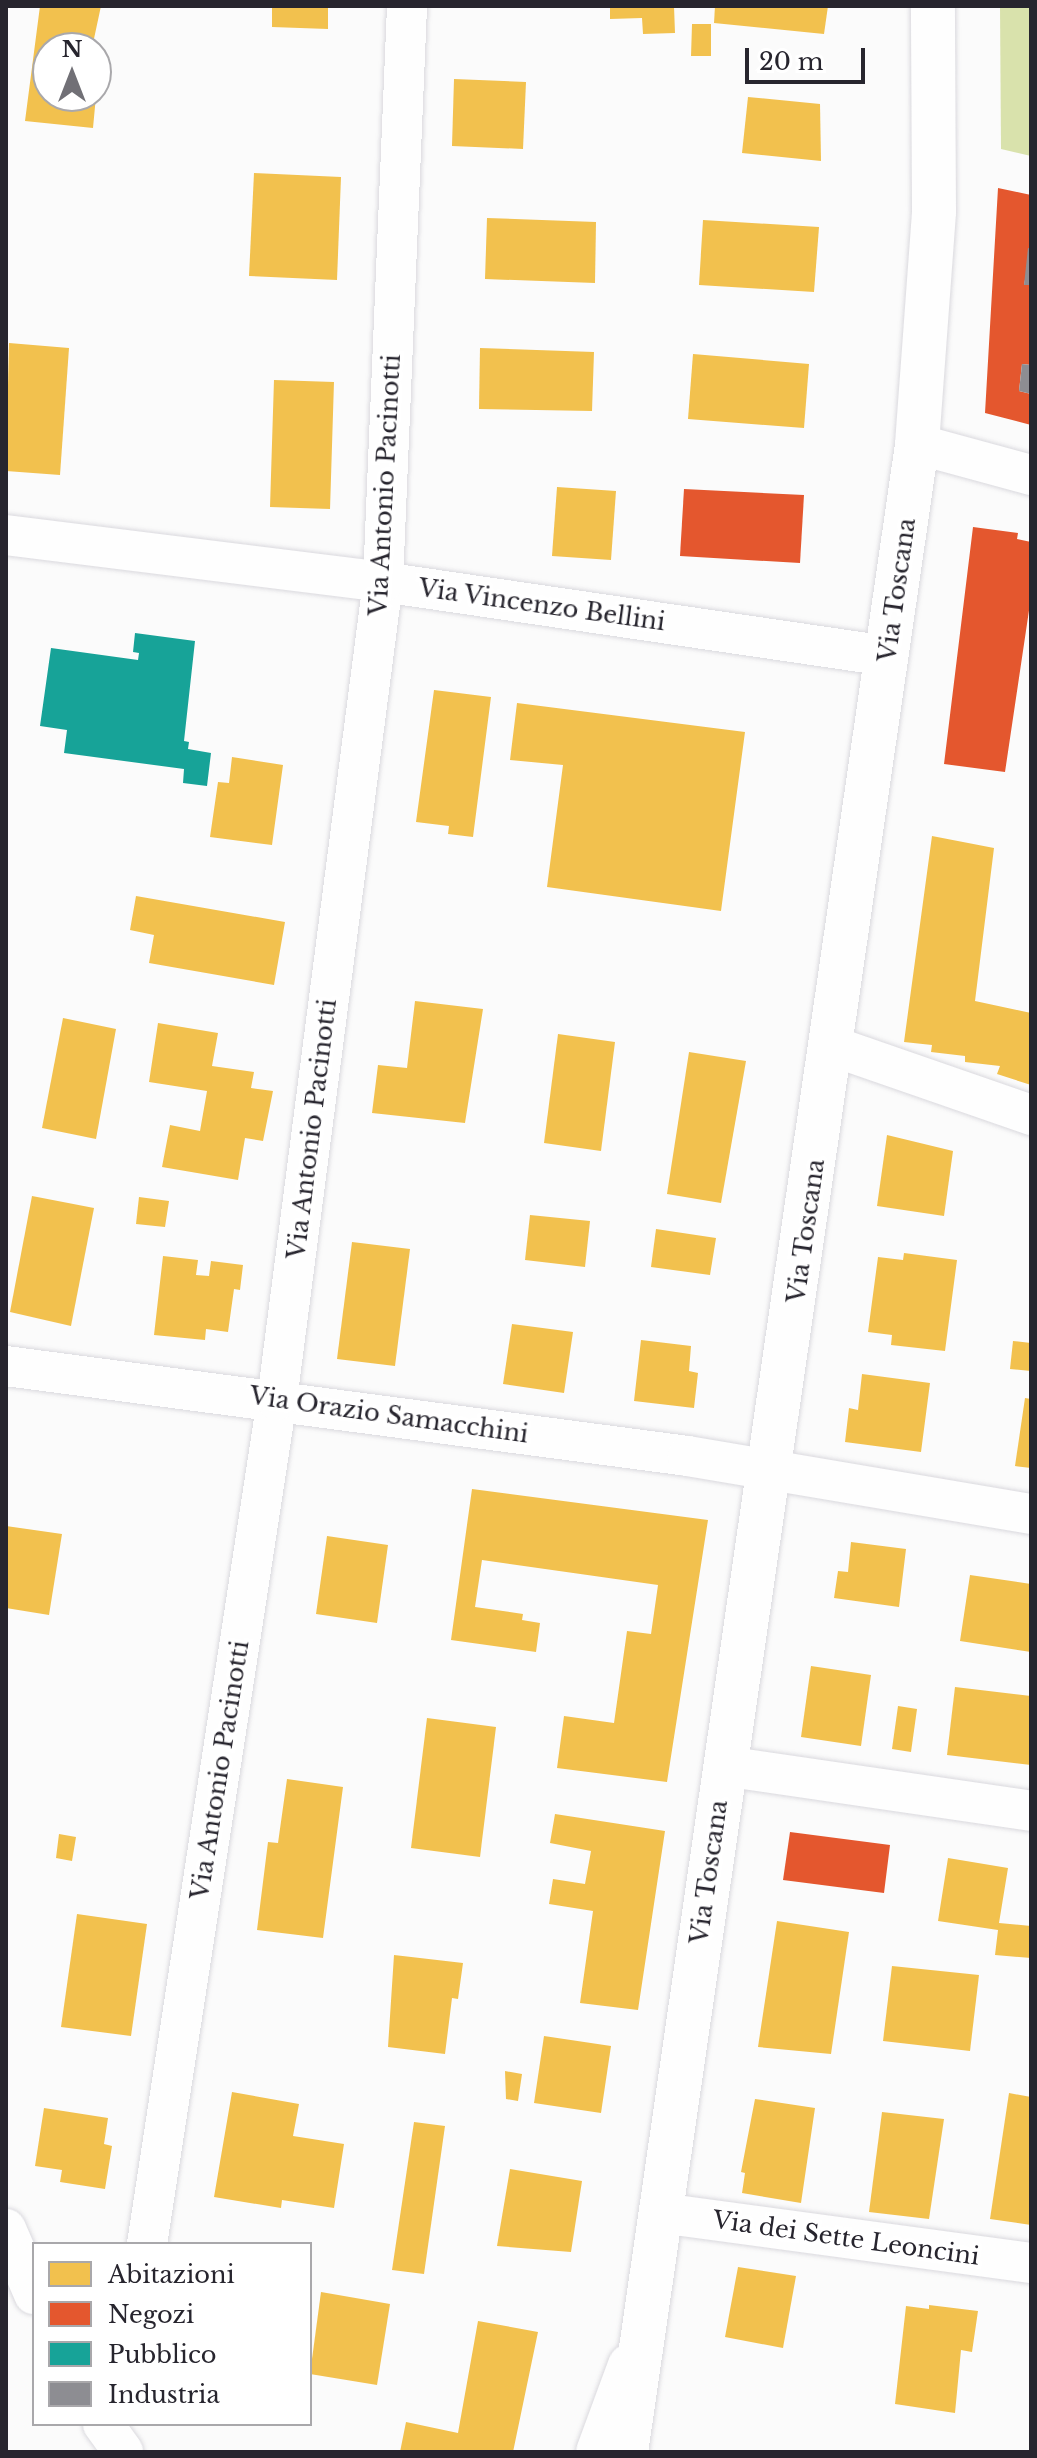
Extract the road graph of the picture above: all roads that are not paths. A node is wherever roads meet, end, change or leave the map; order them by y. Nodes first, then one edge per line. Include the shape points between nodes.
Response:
1 (407, 6) edge
2 (933, 6) edge
3 (917, 444) junction
4 (1031, 475) edge
5 (6, 535) edge
6 (383, 582) junction
7 (887, 656) junction
8 (832, 1046) junction
9 (1031, 1115) edge
10 (6, 1366) edge
11 (277, 1400) junction
12 (771, 1473) junction
13 (1031, 1514) edge
14 (724, 1766) junction
15 (1031, 1811) edge
16 (661, 2213) junction
17 (6, 2229) edge
18 (147, 2242) edge
19 (1031, 2263) edge
20 (32, 2289) edge
21 (646, 2317) junction
22 (104, 2426) edge
23 (131, 2426) edge
24 (123, 2452) edge
25 (131, 2452) edge
26 (596, 2452) edge
27 (626, 2452) edge

1 - 6 street, Via Antonio Pacinotti
2 - 3 main road, Via Toscana via 934,211
3 - 4 street
3 - 7 main road, Via Toscana
5 - 6 street, Via Vincenzo Bellini
6 - 7 street, Via Vincenzo Bellini
6 - 11 street, Via Antonio Pacinotti
7 - 8 main road, Via Toscana
8 - 9 street
8 - 12 main road, Via Toscana
10 - 11 street, Via Orazio Samacchini
11 - 12 street, Via Orazio Samacchini via 688,1456
11 - 18 street, Via Antonio Pacinotti
12 - 13 street, Via Orazio Samacchini
12 - 14 main road, Via Toscana
14 - 15 street
14 - 16 main road, Via Toscana
16 - 19 street, Via dei Sette Leoncini
16 - 21 main road, Via Toscana
17 - 20 street
21 - 26 street
21 - 27 main road, Via Toscana
22 - 24 street
23 - 25 street

